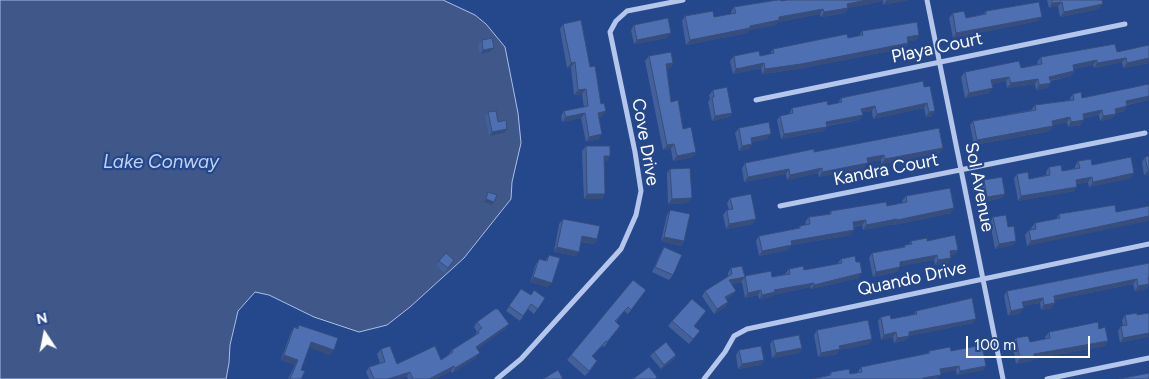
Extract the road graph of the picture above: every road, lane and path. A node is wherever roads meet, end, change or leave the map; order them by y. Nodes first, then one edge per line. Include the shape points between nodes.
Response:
1 (683, 0) edge
2 (927, 0) edge
3 (1125, 24) dead end
4 (940, 62) junction
5 (756, 100) dead end
6 (1145, 132) dead end
7 (961, 169) junction
8 (780, 206) dead end
9 (1149, 244) edge
10 (983, 278) junction
11 (1149, 358) edge
12 (497, 379) edge
13 (704, 379) edge
14 (1003, 379) edge
15 (1047, 379) edge

1 - 12 street, Cove Drive via 627,11 616,20 610,32 636,152 641,191 636,215 622,249 521,359
2 - 4 street, Sol Avenue
3 - 4 street, Playa Court
4 - 5 street, Playa Court
4 - 7 street, Sol Avenue
6 - 7 street, Kandra Court
7 - 8 street, Kandra Court
7 - 10 street, Sol Avenue
9 - 10 street, Quando Drive
10 - 13 street, Quando Drive via 747,329 734,336
10 - 14 street, Sol Avenue
11 - 15 street

